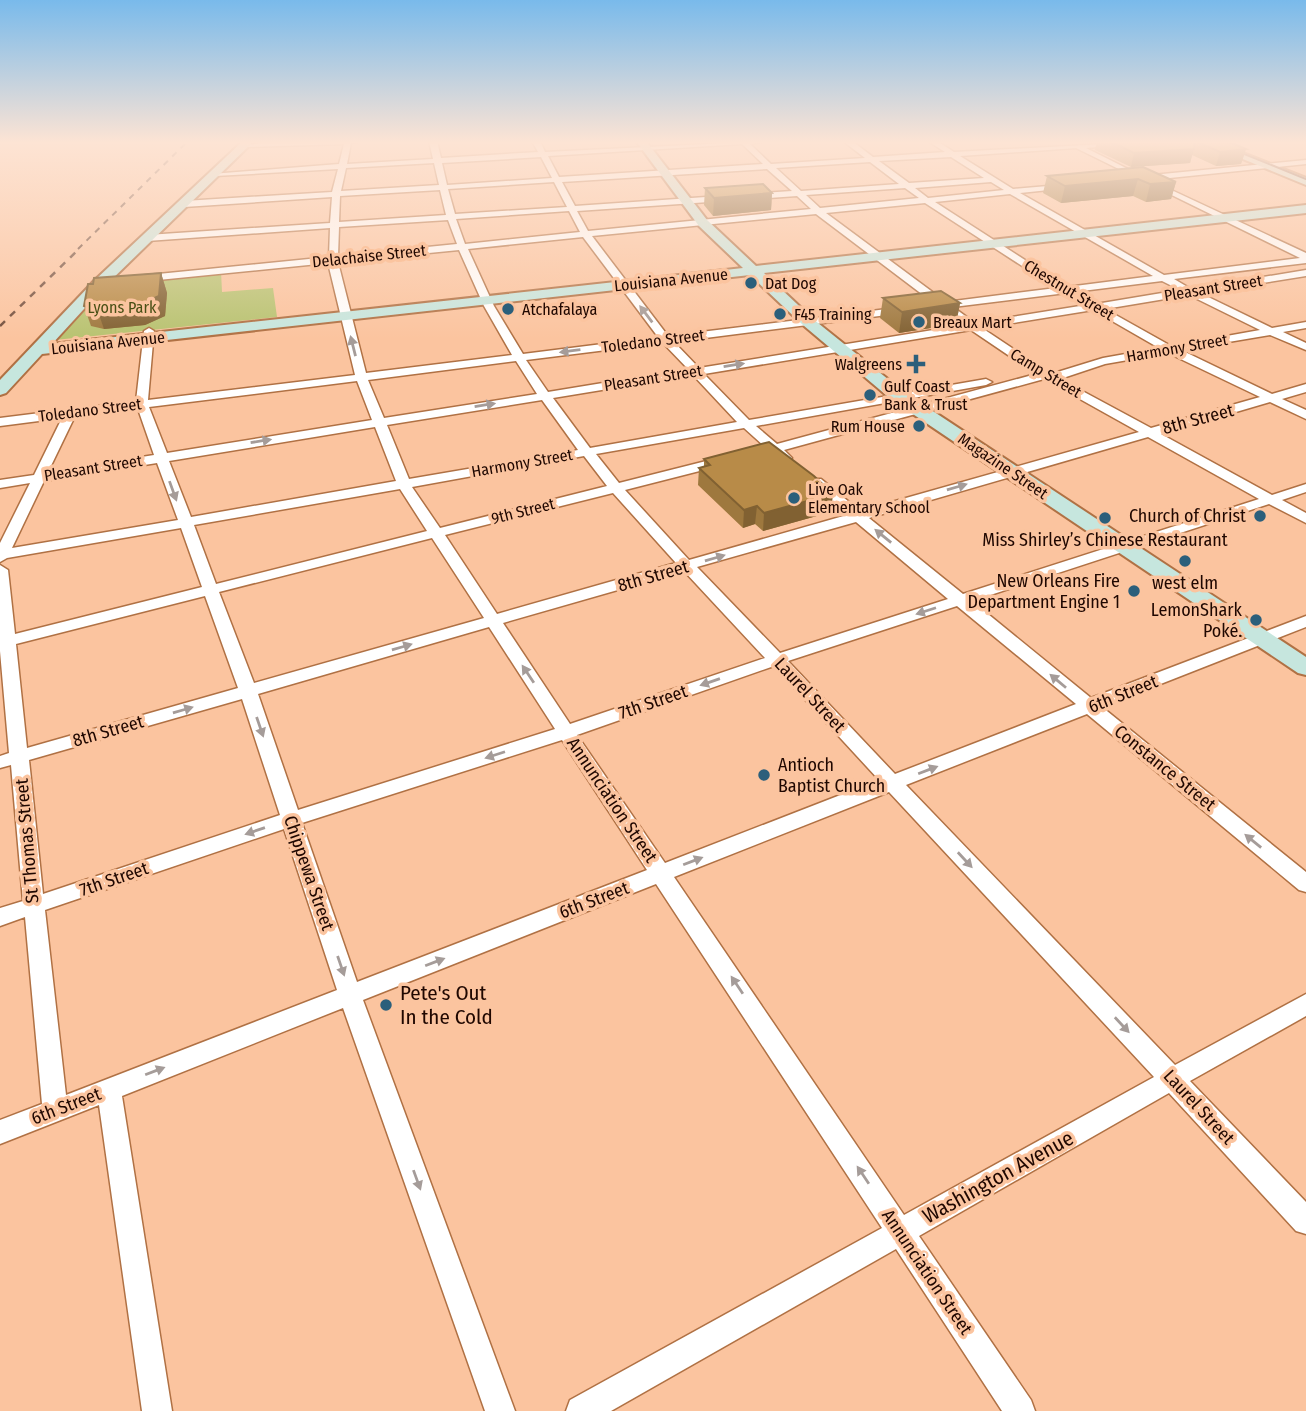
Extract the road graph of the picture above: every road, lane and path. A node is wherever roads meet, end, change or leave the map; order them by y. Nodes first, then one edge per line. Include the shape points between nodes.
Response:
1 (181, 207) edge
2 (336, 207) edge
3 (449, 207) edge
4 (599, 207) edge
5 (691, 207) edge
6 (813, 207) edge
7 (859, 207) edge
8 (936, 207) edge
9 (1035, 207) edge
10 (1200, 207) edge
11 (1300, 207) edge
12 (571, 209) junction
13 (818, 211) junction
14 (1219, 216) junction
15 (452, 217) junction
16 (703, 223) junction
17 (335, 225) junction
18 (1080, 232) junction
19 (586, 235) junction
20 (148, 238) junction
21 (990, 242) junction
22 (462, 247) junction
23 (875, 254) junction
24 (1306, 258) edge
25 (334, 260) junction
26 (750, 268) junction
27 (1306, 273) edge
28 (1163, 278) junction
29 (127, 281) edge
30 (622, 282) junction
31 (1065, 290) junction
32 (1188, 291) junction
33 (485, 297) junction
34 (943, 305) junction
35 (930, 307) edge
36 (1095, 307) junction
37 (917, 309) edge
38 (345, 313) junction
39 (807, 322) junction
40 (1306, 325) edge
41 (973, 327) junction
42 (1270, 331) junction
43 (148, 335) junction
44 (665, 339) junction
45 (41, 346) junction
46 (1306, 347) edge
47 (837, 349) junction
48 (1169, 349) junction
49 (517, 357) junction
50 (695, 371) junction
51 (1045, 374) junction
52 (361, 377) junction
53 (1306, 388) edge
54 (0, 390) edge
55 (543, 396) junction
56 (898, 396) junction
57 (1272, 398) junction
58 (142, 404) junction
59 (918, 410) junction
60 (71, 412) junction
61 (1306, 415) edge
62 (0, 422) edge
63 (379, 422) junction
64 (745, 423) junction
65 (1149, 432) junction
66 (774, 448) junction
67 (584, 452) junction
68 (160, 457) junction
69 (1012, 472) junction
70 (40, 477) junction
71 (0, 484) edge
72 (404, 484) junction
73 (616, 487) junction
74 (1306, 488) edge
75 (1271, 499) junction
76 (857, 516) junction
77 (1306, 519) edge
78 (185, 523) junction
79 (434, 533) junction
80 (1124, 548) junction
81 (0, 556) edge
82 (689, 566) junction
83 (0, 570) edge
84 (209, 590) junction
85 (961, 599) junction
86 (492, 621) junction
87 (1306, 621) edge
88 (1261, 639) junction
89 (3, 642) edge
90 (778, 659) junction
91 (1306, 668) edge
92 (248, 691) junction
93 (1089, 707) junction
94 (566, 733) junction
95 (20, 757) junction
96 (0, 762) edge
97 (892, 784) junction
98 (291, 819) junction
99 (662, 873) junction
100 (1306, 884) edge
101 (32, 906) junction
102 (0, 917) edge
103 (350, 995) junction
104 (1306, 1004) edge
105 (1172, 1079) junction
106 (109, 1089) junction
107 (55, 1111) junction
108 (0, 1132) edge
109 (1306, 1221) edge
110 (901, 1231) junction
111 (157, 1411) edge
112 (500, 1411) edge
113 (581, 1411) edge
114 (1020, 1411) edge

1 - 20 street
2 - 17 street, Annunciation Street
3 - 15 street, Laurel Street
4 - 12 street
5 - 16 street, Magazine Street
6 - 13 street, Camp Street
7 - 13 street, Delachaise Street
8 - 21 street, Chestnut Street
9 - 18 street
10 - 14 street
11 - 14 street, Louisiana Avenue
12 - 15 street
12 - 19 street, Constance Street
13 - 16 street, Delachaise Street
13 - 23 street, Camp Street
14 - 18 street, Louisiana Avenue
14 - 24 street
15 - 17 street
15 - 22 street, Laurel Street
16 - 19 street, Delachaise Street
16 - 26 street, Magazine Street
17 - 20 street
17 - 25 street, Annunciation Street
18 - 21 street, Louisiana Avenue
18 - 28 street
19 - 22 street, Delachaise Street
19 - 30 street, Constance Street
20 - 45 street
21 - 23 street, Louisiana Avenue
21 - 31 street, Chestnut Street
22 - 25 street, Delachaise Street
22 - 33 street, Laurel Street
23 - 26 street, Louisiana Avenue
23 - 34 street, Camp Street
24 - 28 street
25 - 29 street, Delachaise Street
25 - 38 street, Annunciation Street
26 - 30 street, Louisiana Avenue
26 - 39 street, Magazine Street
27 - 32 street, Pleasant Street
28 - 31 street
28 - 32 street
30 - 33 street, Louisiana Avenue
44 -> 30 street, Constance Street
31 - 34 street
31 - 36 street, Chestnut Street
32 - 36 street, Pleasant Street
32 - 42 street
33 - 38 street, Louisiana Avenue
33 - 49 street, Laurel Street
34 - 35 street
34 - 41 street, Camp Street
36 - 41 street, Pleasant Street
36 - 48 street, Chestnut Street
37 - 39 street, Toledano Street
38 - 43 street, Louisiana Avenue
52 -> 38 street, Annunciation Street
39 - 44 street, Toledano Street
39 - 47 street, Magazine Street
40 - 42 street, Harmony Street
41 - 47 street, Pleasant Street
41 - 51 street, Camp Street
42 - 46 street
42 - 48 street, Harmony Street
43 - 45 street, Louisiana Avenue
43 - 58 street, Chippewa Street
44 -> 49 street, Toledano Street
44 - 50 street, Constance Street
45 - 54 street
50 -> 47 street, Pleasant Street
47 - 56 street, Magazine Street
48 - 51 street, Harmony Street via 1091,361
48 - 57 street, Chestnut Street
49 - 52 street, Toledano Street
49 - 55 street, Laurel Street
50 - 55 street, Pleasant Street
50 - 64 street, Constance Street
51 - 56 street, Harmony Street
51 - 59 street, 9th Street
51 - 65 street, Camp Street
52 - 58 street, Toledano Street
52 - 63 street, Annunciation Street
53 - 57 street, 8th Street
63 -> 55 street, Pleasant Street
55 - 67 street, Laurel Street
56 - 59 street, Magazine Street
56 - 64 street, Harmony Street
57 - 61 street, Chestnut Street
57 - 65 street, 8th Street
58 - 60 street, Toledano Street
58 - 68 street, Chippewa Street
59 - 66 street, 9th Street
59 - 69 street, Magazine Street
60 - 62 street, Toledano Street
60 - 70 street
68 -> 63 street, Pleasant Street
63 - 72 street, Annunciation Street
64 - 66 street, Constance Street
64 - 67 street, Harmony Street
65 - 69 street, 8th Street
65 - 75 street, Camp Street
66 - 73 street, 9th Street
66 - 76 street, Constance Street
67 - 72 street, Harmony Street
67 - 73 street, Laurel Street
68 - 70 street, Pleasant Street
68 -> 78 street, Chippewa Street
76 -> 69 street, 8th Street
69 - 80 street, Magazine Street
70 - 71 street, Pleasant Street
70 - 81 street
72 - 78 street, Harmony Street
72 - 79 street, Annunciation Street
73 - 79 street, 9th Street
73 - 82 street, Laurel Street
74 - 75 street, 7th Street
75 - 77 street, Camp Street
75 - 80 street, 7th Street
82 -> 76 street, 8th Street
85 -> 76 street, Constance Street
78 - 81 street, Harmony Street
78 - 84 street, Chippewa Street
79 - 84 street, 9th Street
79 - 86 street, Annunciation Street
80 - 85 street, 7th Street
80 - 88 street, Magazine Street
82 - 86 street, 8th Street
82 - 90 street, Laurel Street
83 - 89 street, St Thomas Street
84 - 89 street, 9th Street
84 - 92 street, Chippewa Street
85 -> 90 street, 7th Street
93 -> 85 street, Constance Street
92 -> 86 street, 8th Street
94 -> 86 street, Annunciation Street
87 - 88 street, 6th Street
88 - 91 street, Magazine Street
88 - 93 street, 6th Street
89 - 95 street, St Thomas Street
90 -> 94 street, 7th Street
90 - 97 street, Laurel Street
95 -> 92 street, 8th Street
92 -> 98 street, Chippewa Street
97 -> 93 street, 6th Street
100 -> 93 street, Constance Street
94 -> 98 street, 7th Street
94 - 99 street, Annunciation Street
95 - 96 street, 8th Street
95 - 101 street, St Thomas Street
99 -> 97 street, 6th Street
97 -> 105 street, Laurel Street
98 -> 101 street, 7th Street
98 -> 103 street, Chippewa Street
103 -> 99 street, 6th Street
110 -> 99 street, Annunciation Street
101 - 102 street, 7th Street
101 - 107 street, St Thomas Street
106 -> 103 street, 6th Street
103 -> 112 street, Chippewa Street
104 - 105 street, Washington Avenue
105 - 109 street, Laurel Street
105 - 110 street, Washington Avenue
106 - 107 street, 6th Street
106 - 111 street
107 - 108 street, 6th Street
110 - 113 street, Washington Avenue
110 - 114 street, Annunciation Street

